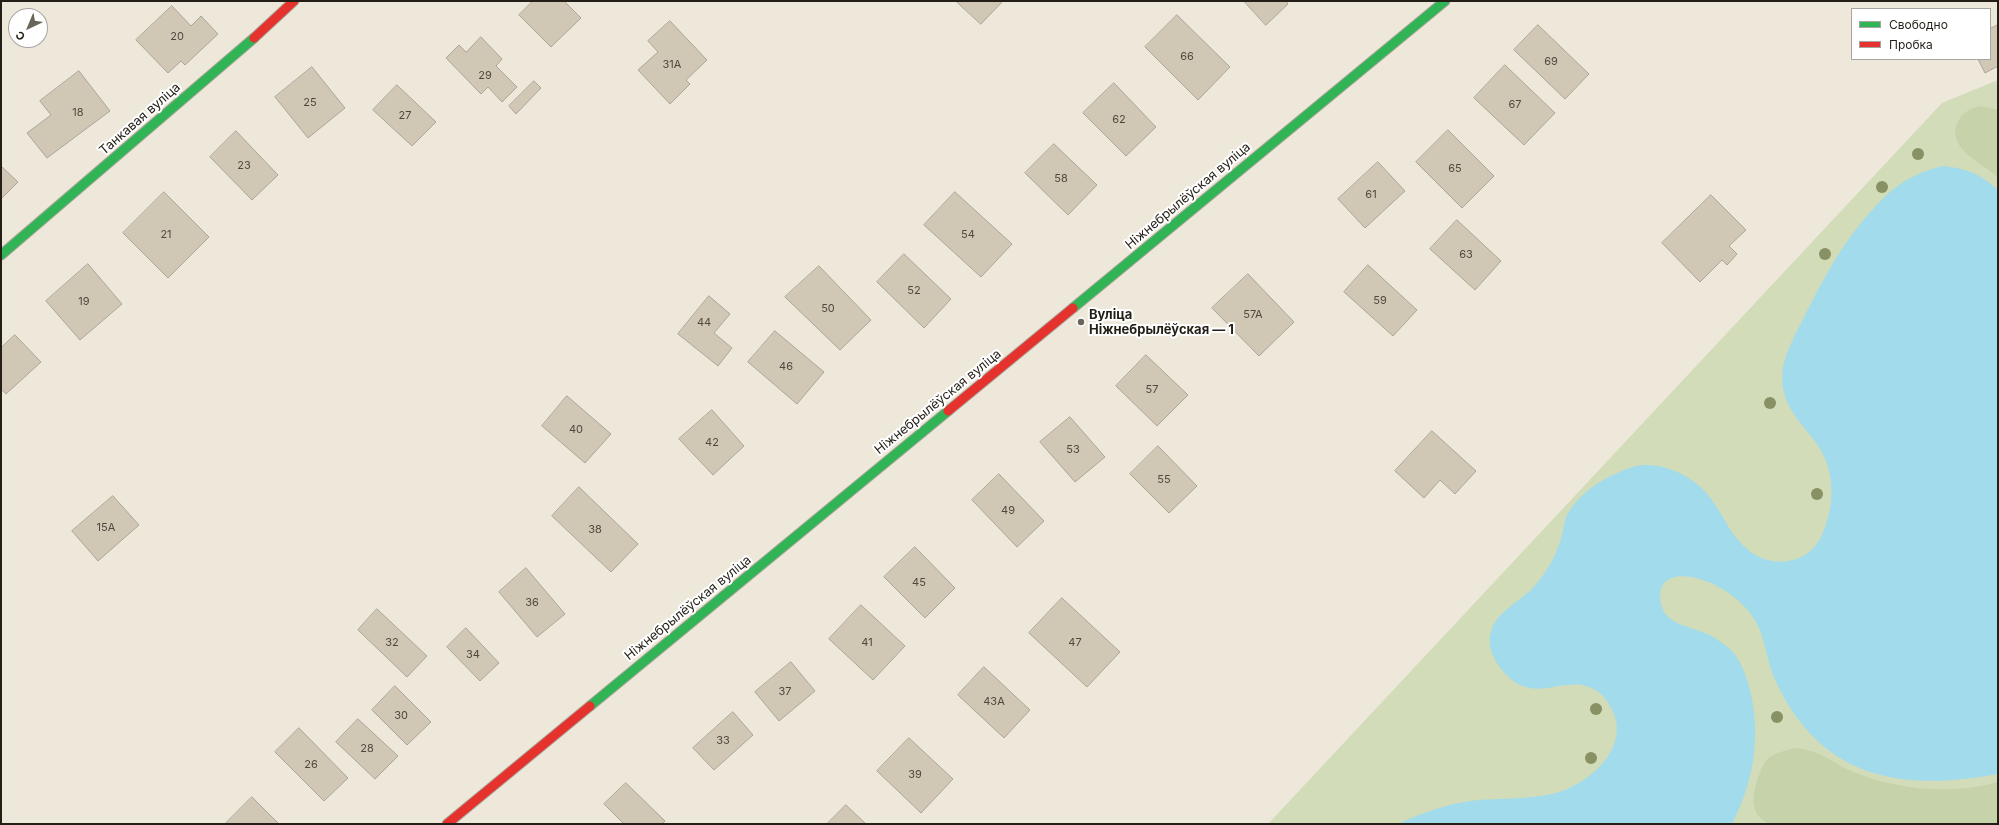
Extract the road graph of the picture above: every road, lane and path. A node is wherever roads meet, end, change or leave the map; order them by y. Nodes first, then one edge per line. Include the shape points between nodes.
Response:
1 (294, 1) edge
2 (1445, 1) edge
3 (1, 256) edge
4 (446, 824) edge

1 - 3 street, Танкавая вуліца
2 - 4 street, Ніжнебрылёўская вуліца

